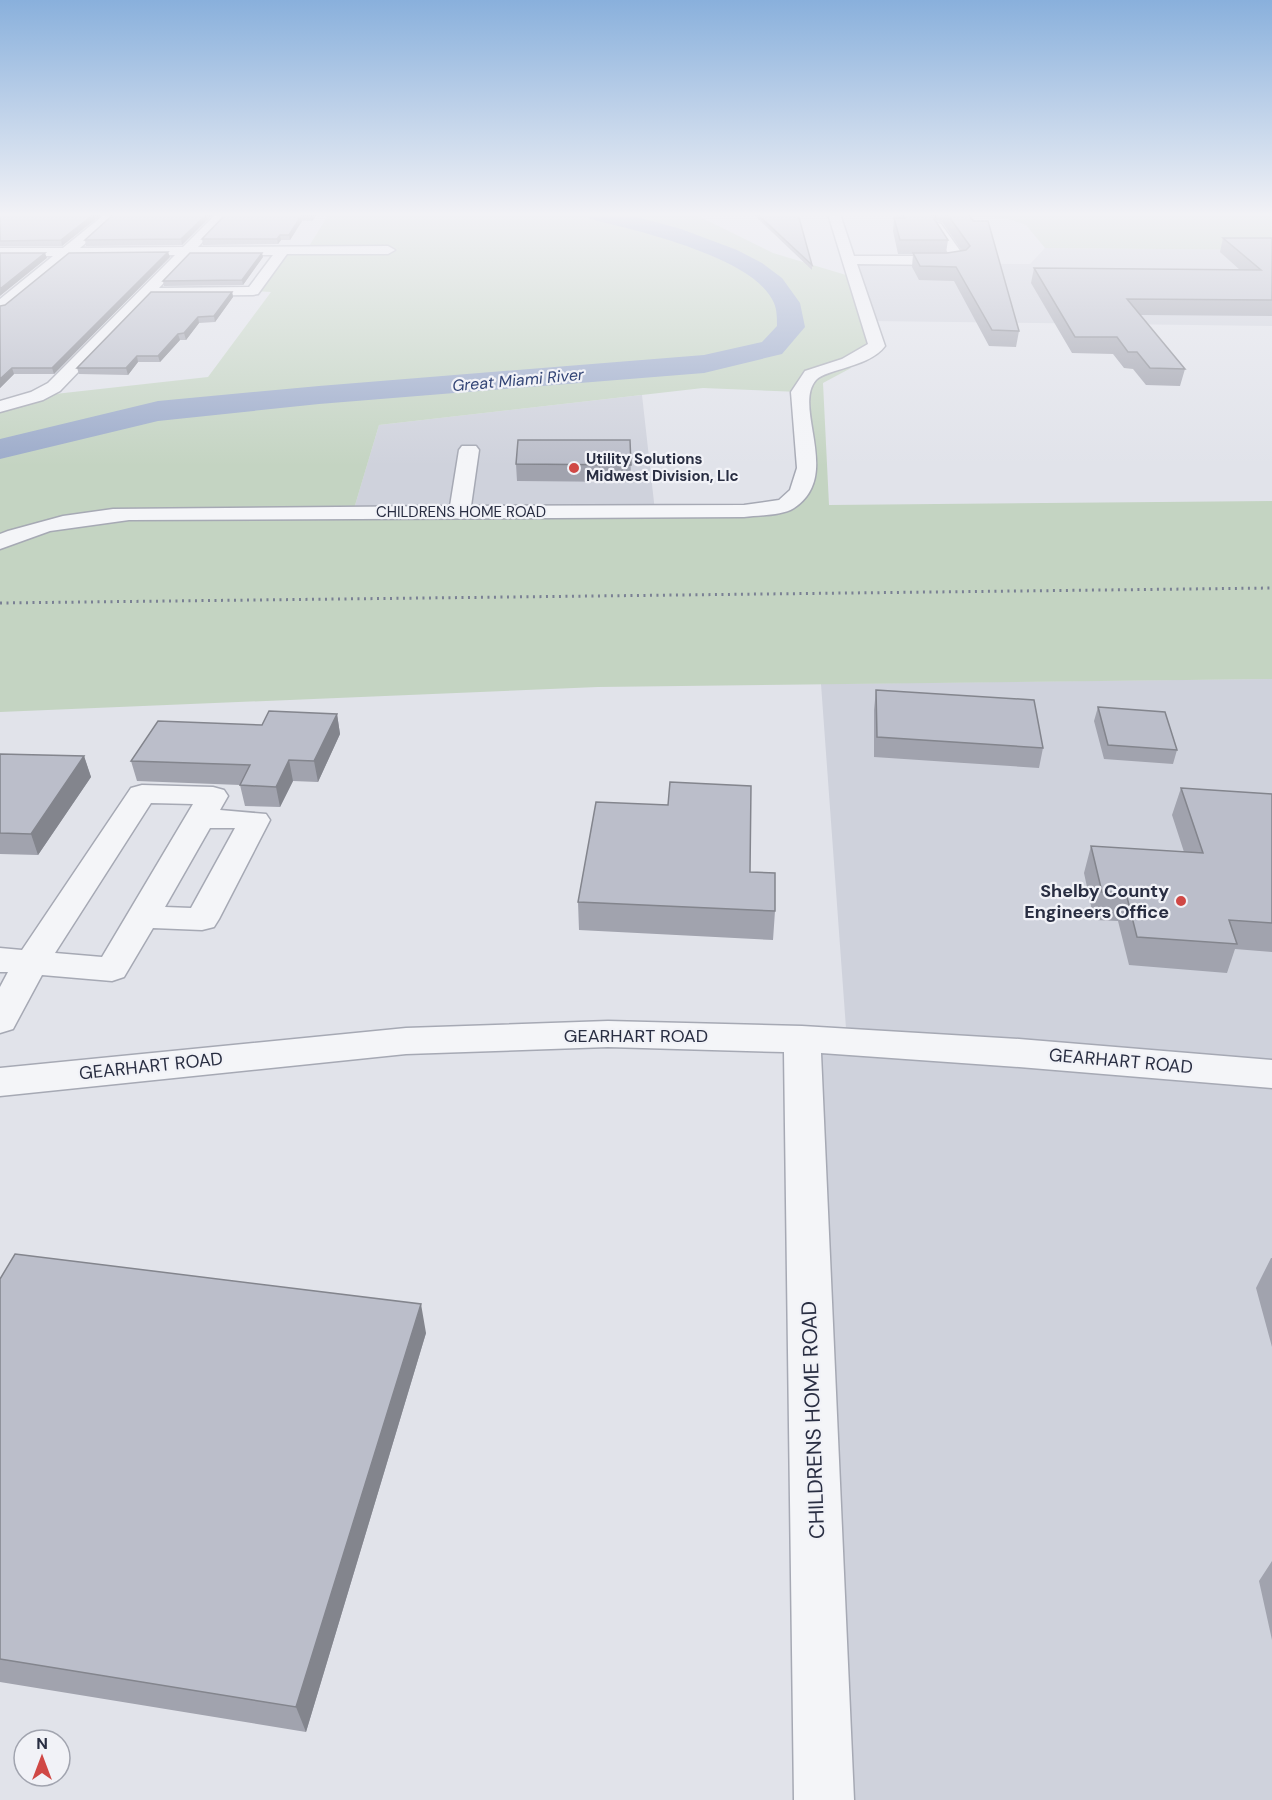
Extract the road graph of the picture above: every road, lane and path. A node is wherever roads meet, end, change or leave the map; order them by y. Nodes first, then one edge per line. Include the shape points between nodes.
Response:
1 (142, 298) edge
2 (861, 298) edge
3 (0, 407) edge
4 (469, 450) dead end
5 (460, 512) junction
6 (0, 542) edge
7 (200, 818) junction
8 (142, 917) junction
9 (16, 962) edge
10 (0, 1020) edge
11 (802, 1039) junction
12 (1272, 1074) edge
13 (0, 1082) edge
14 (824, 1800) edge

1 - 3 street via 54,387
2 - 5 street, CHILDRENS HOME ROAD via 877,346 848,363 811,375 800,392 807,468 800,492 785,505 744,511
4 - 5 street
5 - 6 street, CHILDRENS HOME ROAD via 129,514 46,525
7 - 8 street
7 - 8 street via 255,820 202,919
7 - 9 street via 213,796 142,794
8 - 9 street via 112,969
9 - 10 street
11 - 12 street, GEARHART ROAD
11 - 13 street, GEARHART ROAD via 608,1034 406,1041
11 - 14 street, CHILDRENS HOME ROAD

